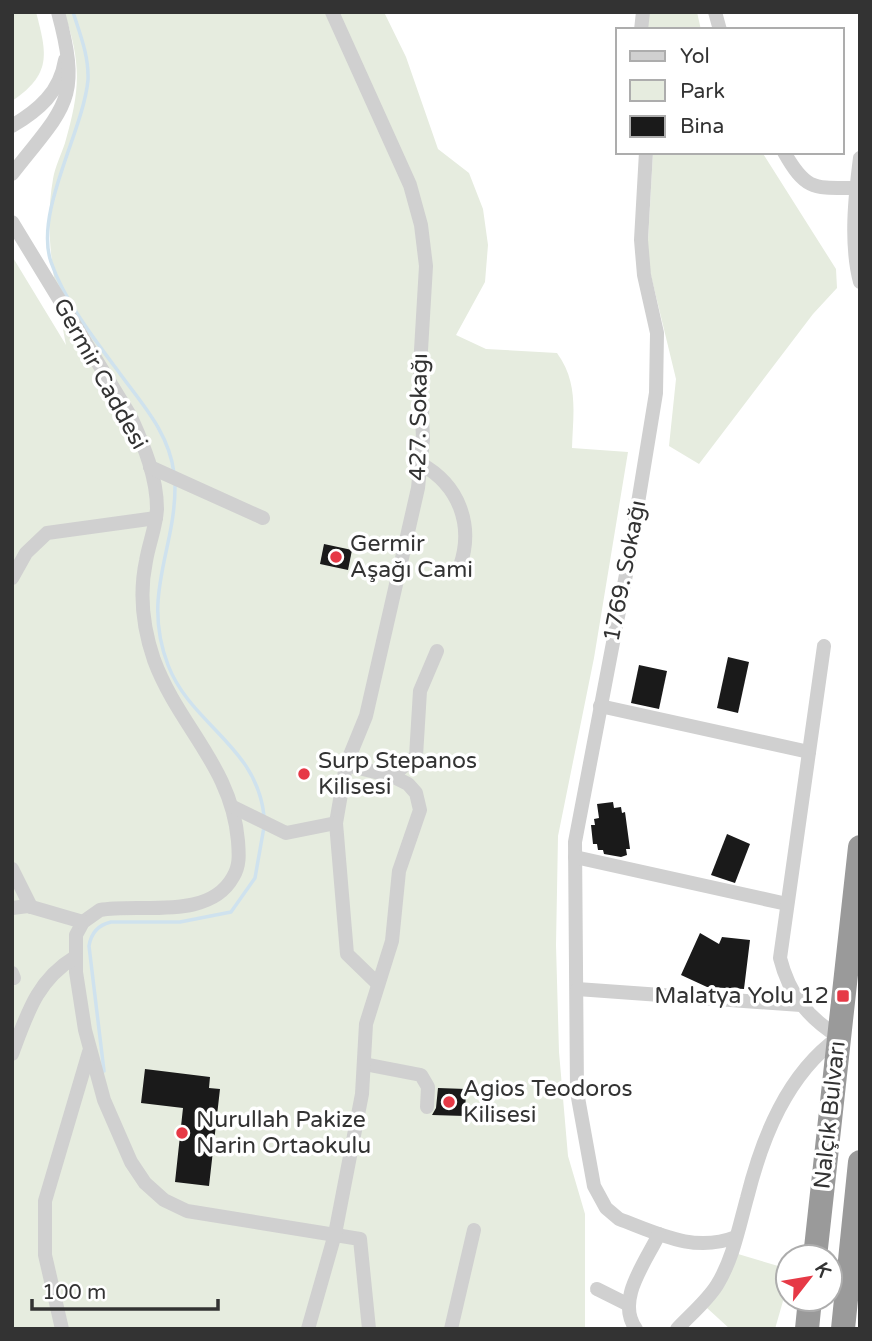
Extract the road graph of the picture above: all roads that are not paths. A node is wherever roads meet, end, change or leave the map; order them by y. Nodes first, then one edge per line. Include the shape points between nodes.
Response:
1 (58, 12) edge
2 (332, 12) edge
3 (67, 45) junction
4 (12, 126) edge
5 (646, 154) edge
6 (785, 154) edge
7 (860, 158) edge
8 (12, 174) edge
9 (856, 188) junction
10 (12, 222) edge
11 (860, 282) edge
12 (421, 464) junction
13 (150, 467) junction
14 (156, 518) junction
15 (263, 518) dead end
16 (460, 566) dead end
17 (12, 578) edge
18 (824, 646) dead end
19 (437, 651) dead end
20 (600, 706) junction
21 (809, 752) junction
22 (346, 765) junction
23 (392, 776) junction
24 (233, 807) junction
25 (336, 823) junction
26 (860, 847) edge
27 (575, 857) junction
28 (12, 869) edge
29 (788, 904) junction
30 (31, 906) junction
31 (12, 908) edge
32 (83, 922) junction
33 (75, 957) junction
34 (378, 984) junction
35 (577, 989) junction
36 (801, 1005) junction
37 (839, 1037) junction
38 (89, 1052) junction
39 (12, 1054) edge
40 (364, 1064) junction
41 (426, 1107) dead end
42 (860, 1162) edge
43 (474, 1230) dead end
44 (335, 1234) junction
45 (659, 1234) junction
46 (736, 1237) junction
47 (817, 1243) edge
48 (597, 1289) dead end
49 (627, 1304) junction
50 (62, 1329) edge
51 (308, 1329) edge
52 (369, 1329) edge
53 (451, 1329) edge
54 (636, 1329) edge
55 (677, 1329) edge
56 (843, 1329) edge

1 - 3 street
2 - 12 street, 427. Sokağı via 410,185 421,225 426,266
3 - 4 street via 61,77 50,96
3 - 8 street via 71,69 65,100
5 - 20 street, 1769. Sokağı via 641,240 657,333 656,393
6 - 9 street via 797,176 810,186
7 - 9 street
9 - 11 street
10 - 13 street, Germir Caddesi via 131,417
12 - 16 street via 446,482 461,508 466,537
12 - 22 street, 427. Sokağı via 366,716
13 - 14 street, Germir Caddesi
13 - 15 street
14 - 17 street via 47,533 26,554
14 - 24 street, Germir Caddesi via 143,586 150,645 170,695 217,767
18 - 21 street
19 - 23 street via 420,691 416,756
20 - 21 street
20 - 27 street, 1769. Sokağı
21 - 29 street
22 - 23 street
22 - 25 street, 427. Sokağı
23 - 34 street via 413,788 420,810 399,871 392,941
24 - 25 street via 286,833
24 - 32 street, Germir Caddesi via 238,867 218,894 189,905 100,910
25 - 34 street, 427. Sokağı via 346,954
26 - 37 highway, Nalçık Bulvarı
27 - 29 street
27 - 35 street, 1769. Sokağı
28 - 30 street
29 - 36 street via 780,958
30 - 31 street
30 - 32 street
32 - 33 street via 76,935
33 - 38 street
33 - 39 street via 37,992
34 - 40 street via 366,1024
35 - 36 street
35 - 45 street, 1769. Sokağı via 577,1092 591,1178 612,1214
36 - 37 street
37 - 46 street via 809,1063 776,1117
37 - 47 highway, Nalçık Bulvarı
38 - 44 street via 131,1162 164,1200 200,1214
38 - 50 street via 45,1201 45,1255
40 - 41 street via 421,1075 428,1087
40 - 44 street
42 - 56 highway, Nalçık Bulvarı
43 - 53 street
44 - 51 street
44 - 52 street via 360,1239
45 - 46 street, 1769. Sokağı via 694,1244 716,1244
45 - 49 street
46 - 55 street via 716,1286
48 - 49 street
49 - 54 street

